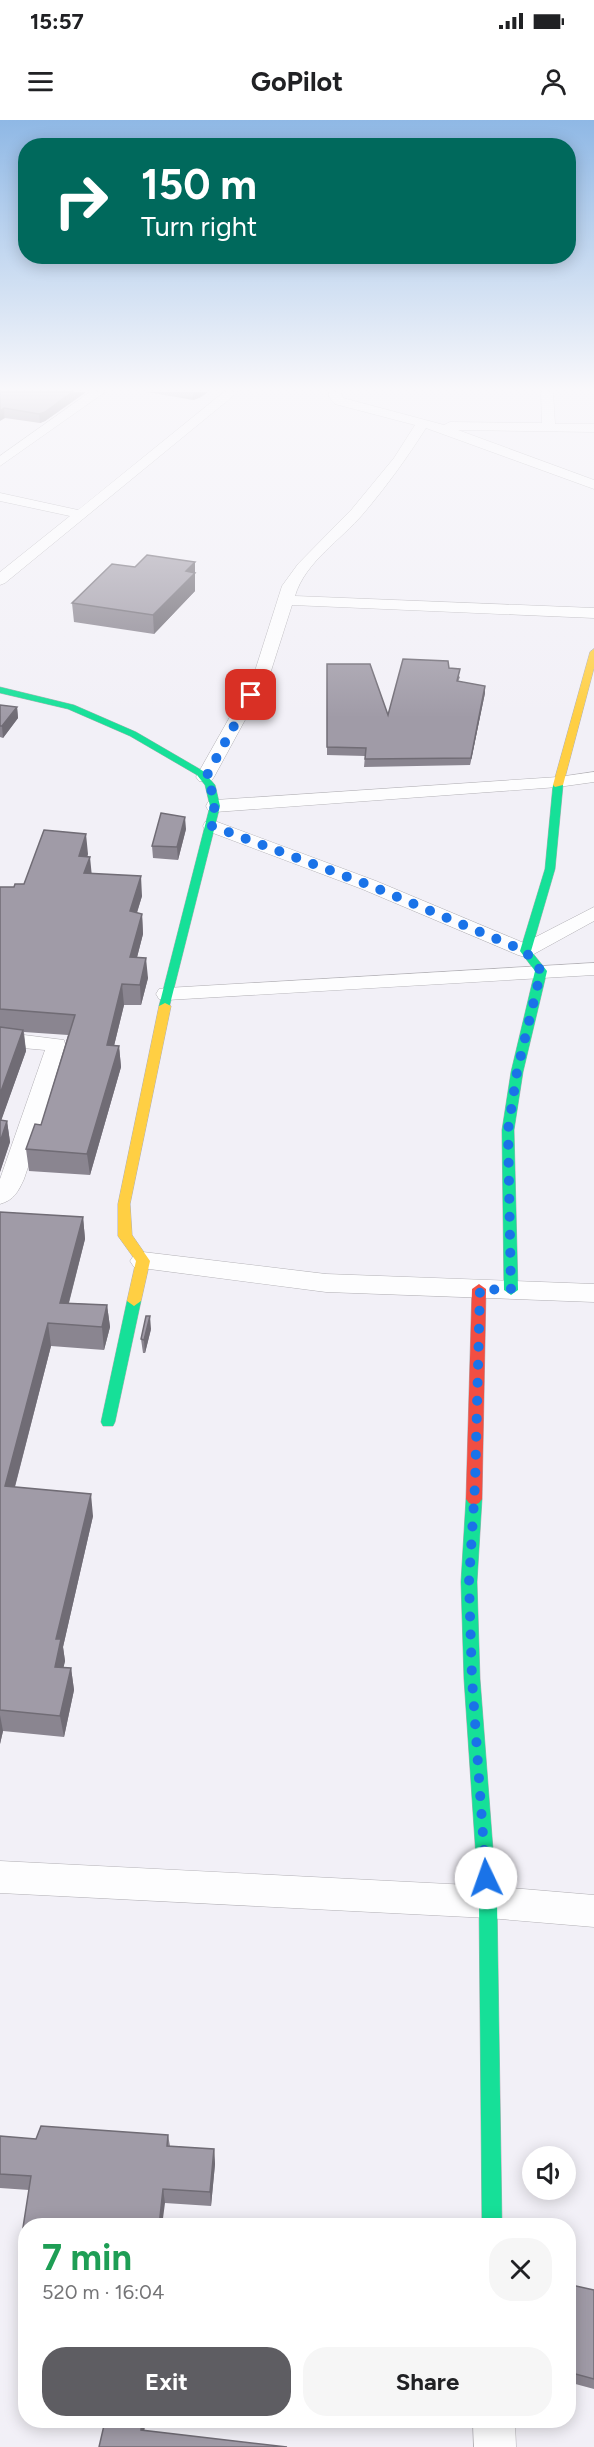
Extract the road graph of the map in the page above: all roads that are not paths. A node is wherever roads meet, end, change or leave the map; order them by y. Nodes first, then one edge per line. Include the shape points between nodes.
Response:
1 (13, 501) edge
2 (97, 501) edge
3 (366, 501) edge
4 (80, 514) junction
5 (0, 580) edge
6 (286, 600) junction
7 (594, 613) edge
8 (594, 652) edge
9 (0, 690) edge
10 (206, 777) junction
11 (594, 777) edge
12 (558, 782) junction
13 (215, 806) junction
14 (212, 826) junction
15 (594, 913) edge
16 (525, 951) junction
17 (594, 969) edge
18 (541, 971) junction
19 (167, 994) junction
20 (0, 1039) edge
21 (0, 1196) edge
22 (143, 1261) junction
23 (480, 1289) junction
24 (511, 1290) junction
25 (594, 1293) edge
26 (108, 1422) dead end
27 (0, 1877) edge
28 (488, 1902) junction
29 (594, 1911) edge
30 (492, 2218) edge
31 (494, 2428) edge
32 (495, 2447) edge

1 - 4 street
2 - 4 street
3 - 6 street via 303,567
4 - 5 street
6 - 7 street
6 - 10 street via 262,674
8 - 12 street
9 - 10 street via 44,697 93,713
10 - 13 street
11 - 12 street
12 - 13 street
12 - 16 street via 550,869
13 - 14 street
14 - 16 street via 369,885
14 - 19 street
15 - 16 street
16 - 18 street
17 - 18 street
18 - 19 street
18 - 24 street via 508,1130
19 - 22 street via 124,1204 125,1236
20 - 21 street via 56,1045 56,1051 12,1179
22 - 23 street via 326,1283
22 - 26 street
23 - 24 street
23 - 28 street via 469,1582
24 - 25 street
27 - 28 street
28 - 29 street
28 - 30 street
31 - 32 street

